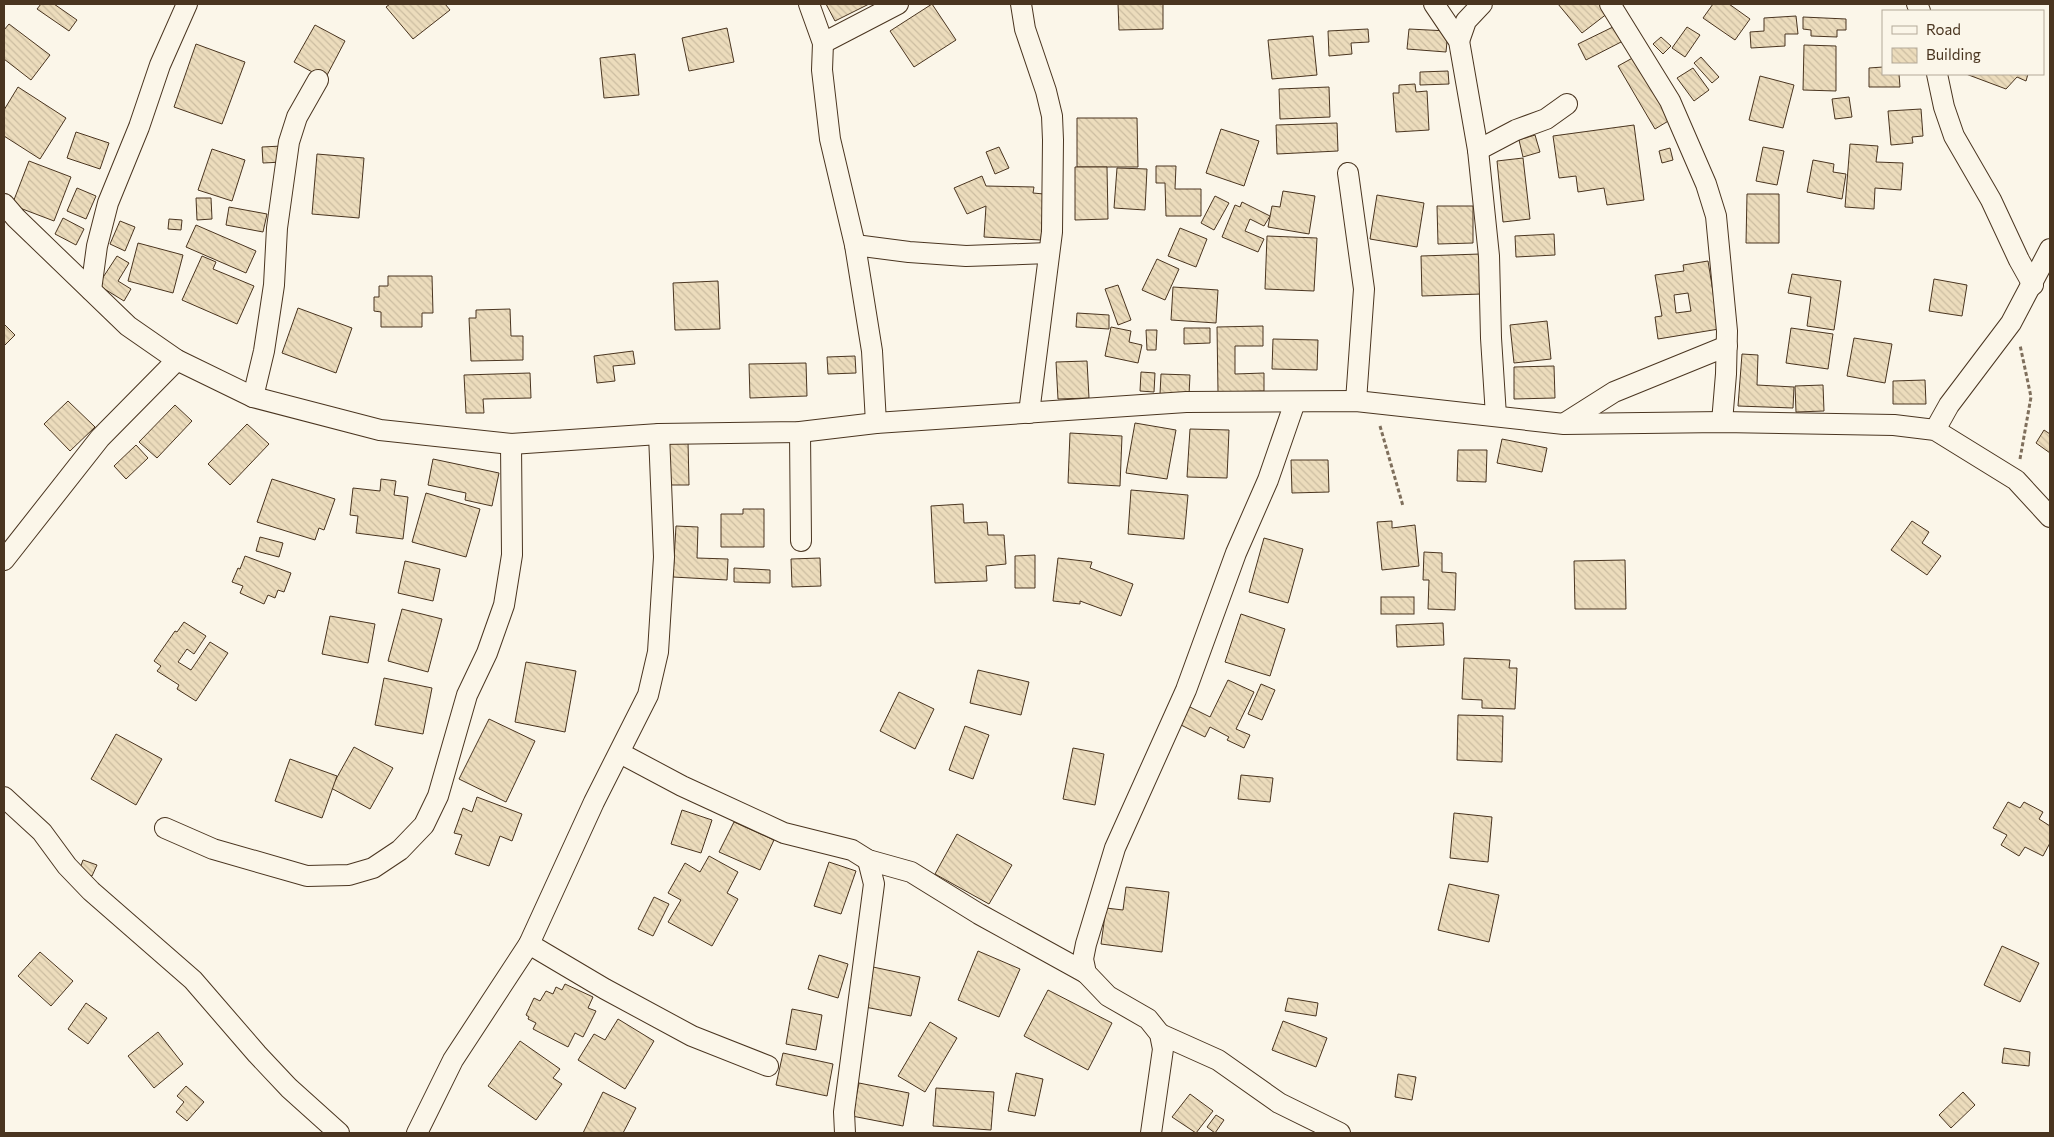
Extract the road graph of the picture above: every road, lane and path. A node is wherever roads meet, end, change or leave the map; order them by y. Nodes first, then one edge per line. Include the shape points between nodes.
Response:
1 (187, 4) edge
2 (809, 4) edge
3 (898, 4) edge
4 (1021, 4) edge
5 (1434, 4) edge
6 (1482, 4) edge
7 (1610, 4) edge
8 (1459, 41) junction
9 (823, 43) junction
10 (1937, 75) edge
11 (318, 80) dead end
12 (1567, 104) dead end
13 (1478, 150) junction
14 (1348, 173) dead end
15 (4, 204) edge
16 (855, 245) junction
17 (2050, 249) edge
18 (1049, 252) junction
19 (2033, 285) junction
20 (90, 290) junction
21 (2011, 323) junction
22 (1727, 346) junction
23 (177, 360) junction
24 (253, 397) junction
25 (1295, 402) junction
26 (1365, 402) junction
27 (1029, 413) junction
28 (1496, 416) junction
29 (1722, 422) junction
30 (876, 423) junction
31 (1564, 424) junction
32 (1935, 430) junction
33 (800, 432) junction
34 (658, 434) junction
35 (511, 444) junction
36 (2016, 480) junction
37 (1403, 506) dead end
38 (2050, 517) edge
39 (801, 541) dead end
40 (4, 560) edge
41 (620, 753) junction
42 (4, 797) edge
43 (166, 828) dead end
44 (868, 860) junction
45 (529, 944) junction
46 (1086, 973) junction
47 (1160, 1034) junction
48 (768, 1066) dead end
49 (339, 1133) edge
50 (417, 1133) edge
51 (845, 1133) edge
52 (1151, 1133) edge
53 (1340, 1133) edge

1 - 20 street via 160,65 140,127 108,203
2 - 9 street
3 - 9 street
4 - 18 street via 1025,29 1052,116 1053,215
5 - 8 street
6 - 8 street via 1466,21
7 - 22 street via 1670,101 1706,184 1717,230
8 - 13 street
9 - 16 street via 822,70 830,139
10 - 19 street via 1954,136 1991,200
11 - 24 street via 297,118 289,142 277,228 274,285
12 - 13 street via 1546,119
13 - 28 street via 1488,256
14 - 26 street via 1364,289
15 - 20 street
16 - 18 street via 966,256
16 - 30 street via 872,351
17 - 19 street
18 - 27 street
19 - 21 street
20 - 23 street via 128,326
21 - 32 street via 1949,405
21 - 36 path via 2020,342 2031,397
22 - 29 street
22 - 31 street via 1614,392
23 - 24 street
23 - 40 street via 100,438
24 - 35 street via 380,430
25 - 26 street
25 - 27 street via 1186,402
25 - 46 street via 1186,690 1115,848 1086,944 1083,959
26 - 28 street
26 - 37 path
27 - 30 street
28 - 31 street
29 - 31 street
29 - 32 street via 1894,425
30 - 33 street
32 - 36 street
33 - 34 street
33 - 39 street
34 - 35 street
34 - 41 street via 664,557 658,652 648,695
35 - 43 street via 512,555 504,605 487,653 467,695 438,796 424,825 400,850 373,868 349,875 307,876 213,849
36 - 38 street
41 - 44 street via 784,833 852,850
41 - 45 street
42 - 49 street via 42,832 91,891 193,980 264,1061
44 - 46 street via 911,872
44 - 51 street via 874,884 844,1112
45 - 48 street via 692,1036
45 - 50 street via 453,1060
46 - 47 street via 1108,996 1148,1020
47 - 52 street via 1163,1049
47 - 53 street via 1218,1060 1280,1102

